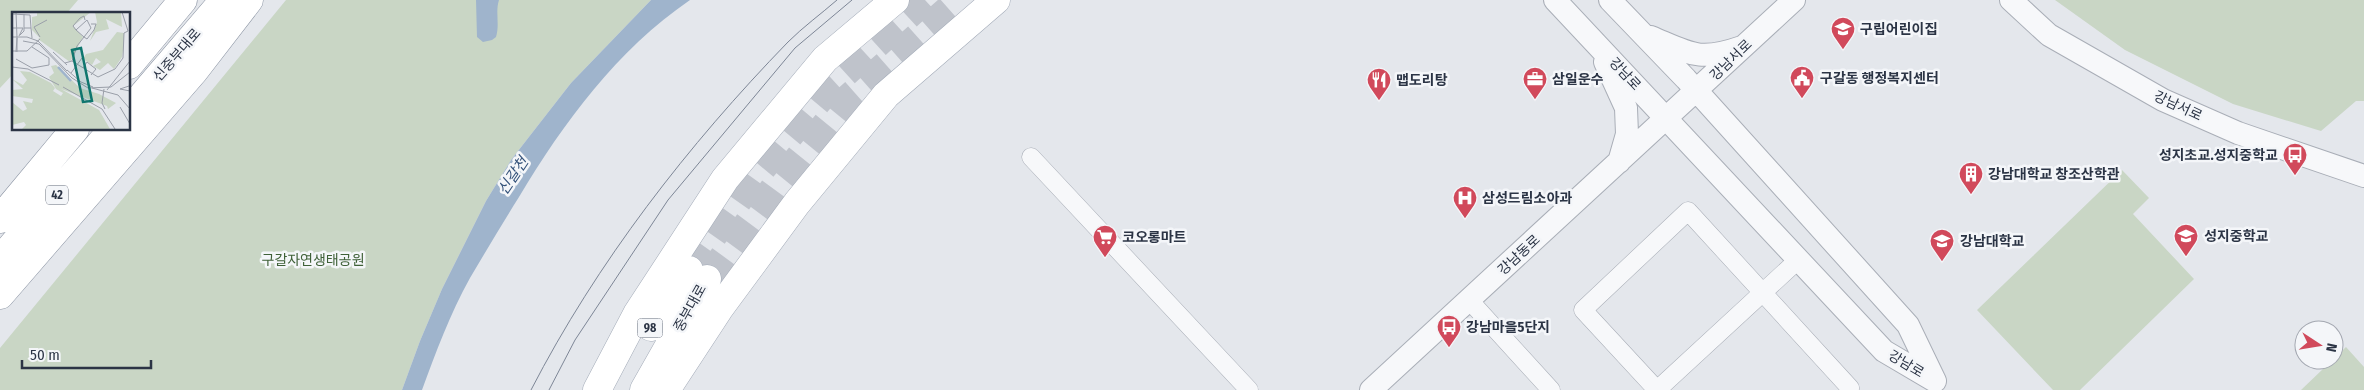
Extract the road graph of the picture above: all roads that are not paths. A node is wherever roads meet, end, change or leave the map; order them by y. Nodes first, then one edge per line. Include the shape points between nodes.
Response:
1 (183, 0) edge
2 (224, 0) edge
3 (249, 0) edge
4 (895, 0) edge
5 (996, 0) edge
6 (1555, 0) edge
7 (1610, 0) edge
8 (1794, 0) edge
9 (2011, 0) edge
10 (1643, 34) junction
11 (1597, 45) junction
12 (1745, 46) junction
13 (130, 64) edge
14 (1697, 91) junction
15 (130, 110) edge
16 (1666, 119) junction
17 (74, 130) edge
18 (112, 130) edge
19 (1031, 157) dead end
20 (1619, 162) junction
21 (2364, 176) edge
22 (0, 219) edge
23 (0, 260) edge
24 (1798, 260) junction
25 (1762, 292) junction
26 (0, 295) edge
27 (1470, 301) junction
28 (597, 390) edge
29 (616, 390) edge
30 (644, 390) edge
31 (666, 390) edge
32 (1248, 390) edge
33 (1371, 390) edge
34 (1551, 390) edge
35 (1657, 390) edge
36 (1849, 390) edge

1 - 13 main road
2 - 15 main road, 신중부대로
3 - 26 main road via 194,70
4 - 28 main road via 825,60 725,179 637,314
5 - 31 main road via 886,95 797,203 719,309
6 - 11 street, 강남로
7 - 10 street, 강남로
8 - 12 street, 강남서로
9 - 21 street, 강남서로 via 2049,35 2163,100 2238,133
10 - 12 street via 1704,56
10 - 14 street, 강남로
11 - 16 street, 강남로
11 - 20 street via 1626,108 1627,134
12 - 14 street, 강남서로
14 - 16 street, 강남서로
14 - 24 street, 강남로 via 1908,325 1935,381 1884,351
16 - 20 street, 강남동로
16 - 24 street, 강남로
17 - 22 main road, 42
18 - 23 main road, 42
19 - 32 street
20 - 27 street, 강남동로
24 - 25 street
25 - 35 street
25 - 35 street via 1688,211 1583,310
25 - 36 street
27 - 33 street, 강남동로
27 - 34 street
29 - 30 main road, 중부대로 / 98 via 641,342 698,274

